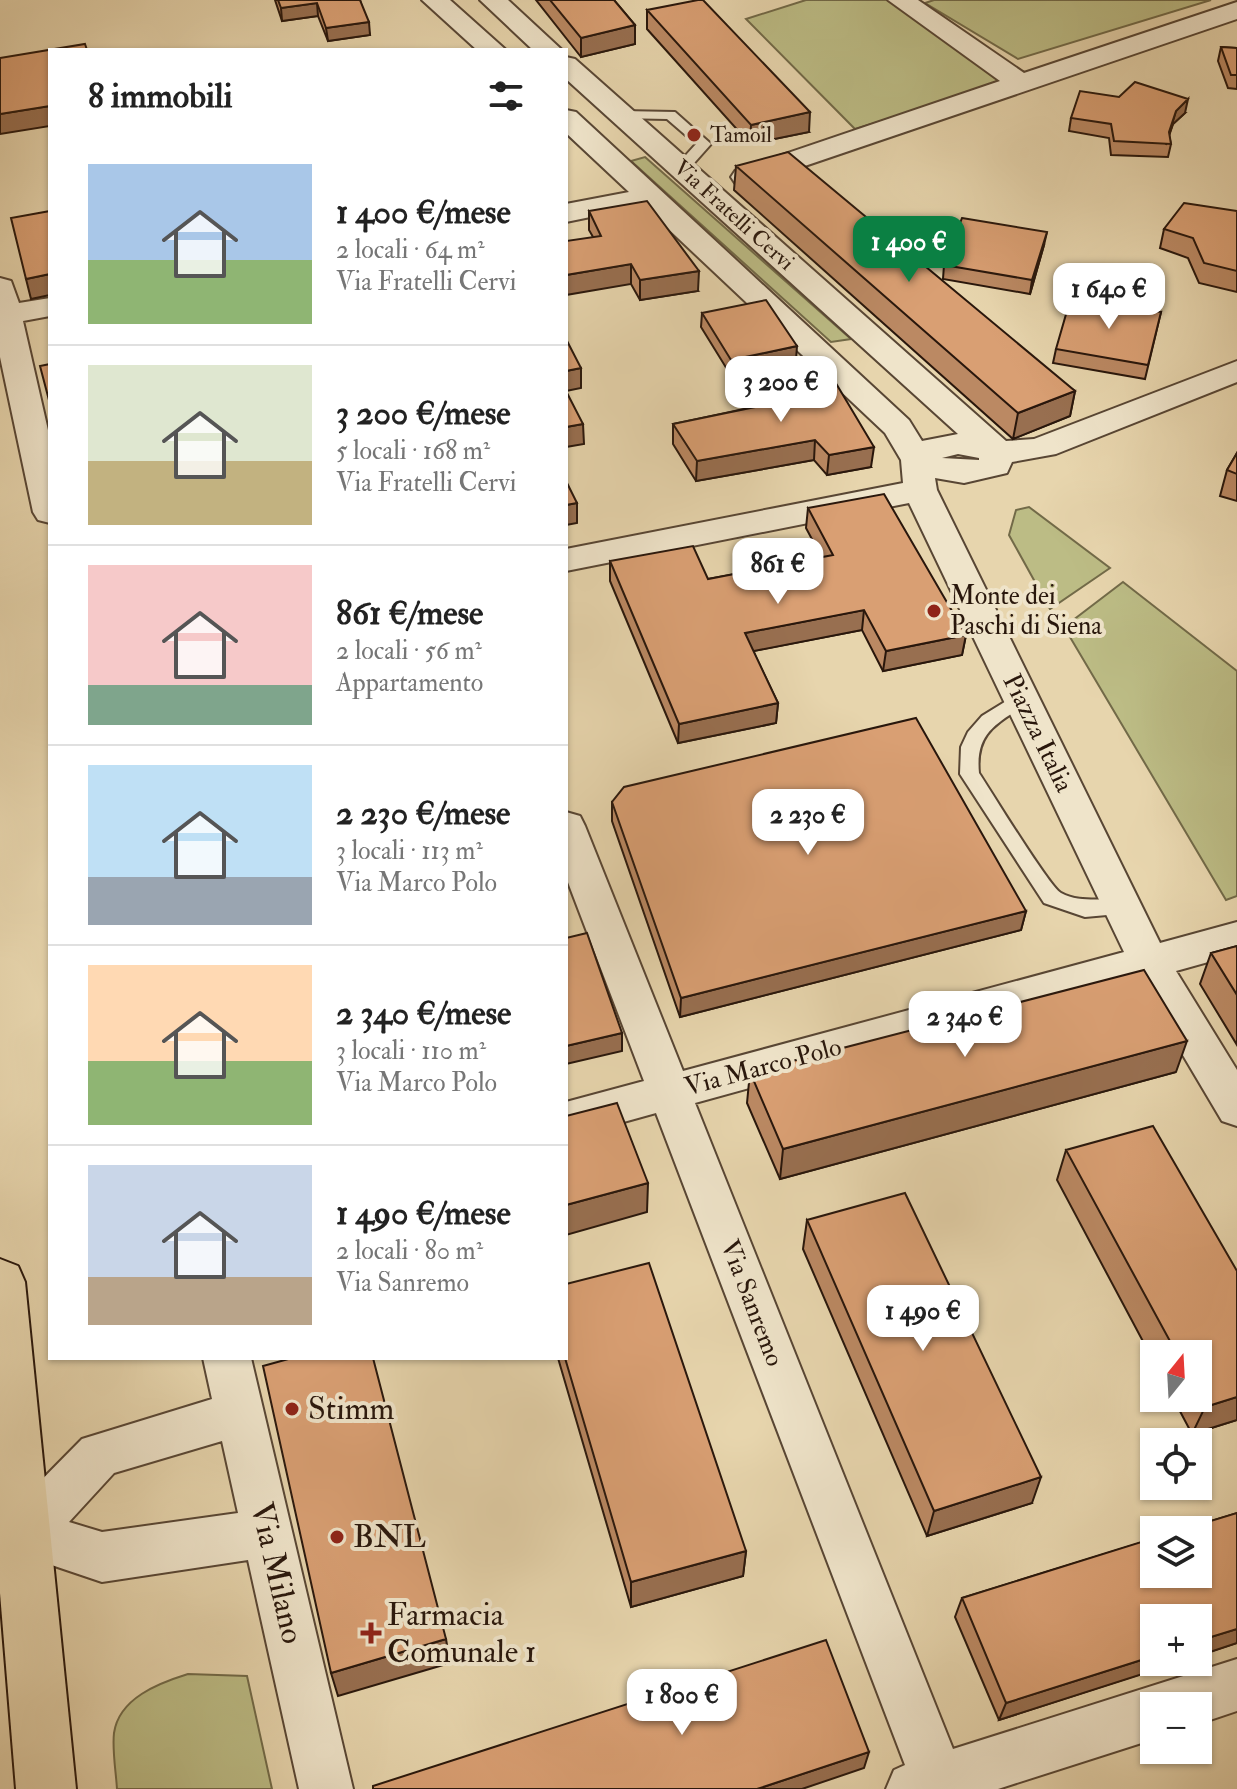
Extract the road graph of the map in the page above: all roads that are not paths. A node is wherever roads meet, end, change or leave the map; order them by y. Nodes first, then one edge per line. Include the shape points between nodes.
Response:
1 (435, 0) edge
2 (493, 0) edge
3 (901, 0) edge
4 (1237, 10) edge
5 (491, 48) edge
6 (547, 48) edge
7 (568, 67) edge
8 (1023, 85) junction
9 (568, 120) edge
10 (706, 190) junction
11 (647, 197) junction
12 (568, 213) edge
13 (3, 301) edge
14 (48, 307) edge
15 (1237, 371) edge
16 (996, 450) junction
17 (918, 475) junction
18 (48, 503) edge
19 (568, 560) edge
20 (1021, 698) junction
21 (568, 831) edge
22 (1122, 908) junction
23 (1237, 938) edge
24 (1148, 960) junction
25 (670, 1092) junction
26 (1237, 1108) edge
27 (568, 1119) edge
28 (0, 1282) edge
29 (227, 1360) edge
30 (240, 1413) junction
31 (268, 1533) junction
32 (13, 1536) edge
33 (1237, 1685) edge
34 (1212, 1693) edge
35 (1140, 1716) edge
36 (925, 1785) edge
37 (46, 1789) edge
38 (326, 1789) edge

1 - 5 street
2 - 6 street
3 - 8 street
4 - 8 street
7 - 10 street, Via Fratelli Cervi
8 - 10 street
9 - 11 street, Via Fratelli Cervi
10 - 16 street, Via Fratelli Cervi
11 - 12 street
11 - 17 street, Via Fratelli Cervi via 898,427
13 - 14 street
13 - 18 street
15 - 16 street via 1044,447 1019,453
16 - 17 street via 995,466 975,474
17 - 19 street
17 - 20 street, Piazza Italia
20 - 22 street, Piazza Italia
20 - 22 lane via 973,733 966,754 970,774 1051,898 1085,909
21 - 25 street, Via Sanremo
22 - 24 street, Piazza Italia
23 - 24 street, Via Marco Polo
24 - 25 street, Via Marco Polo
24 - 26 street, Piazza Italia
25 - 27 street, Via Marco Polo
25 - 36 street, Via Sanremo
28 - 32 main road
29 - 30 street, Via Milano
30 - 31 street, Via Milano
30 - 32 street via 99,1455
31 - 32 street via 102,1557
31 - 38 street, Via Milano
32 - 37 main road
33 - 34 street
35 - 36 street

